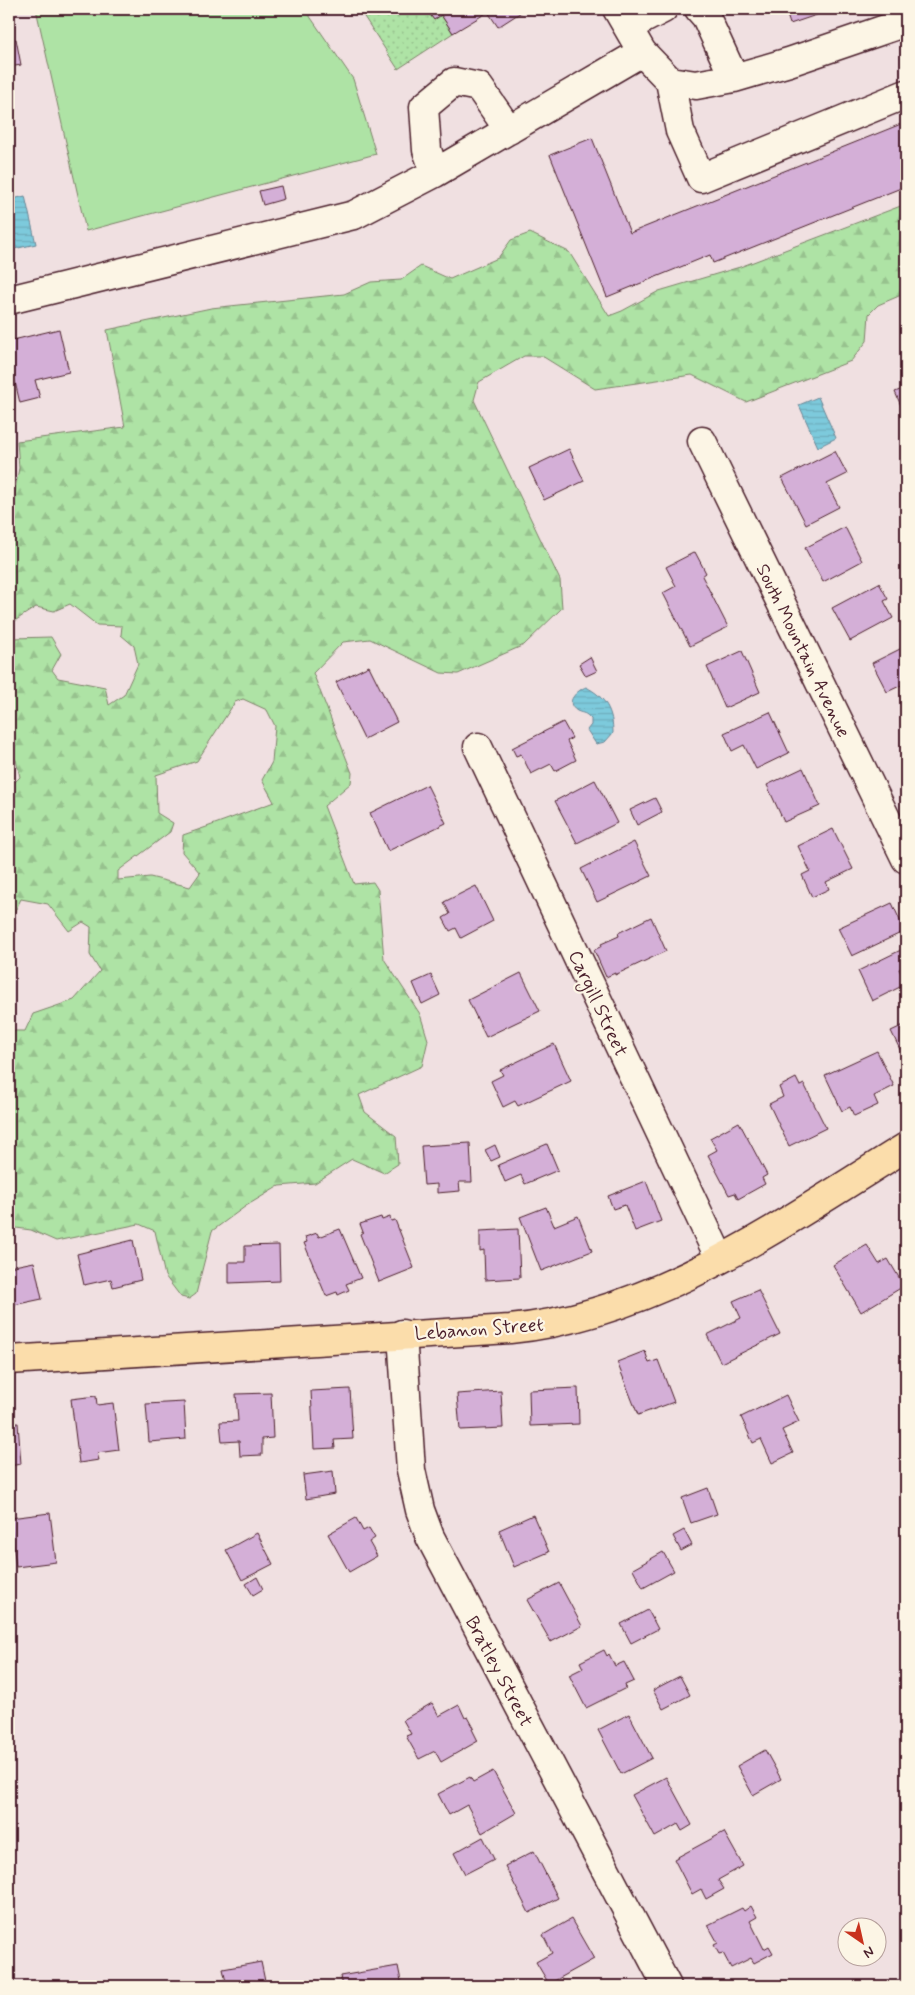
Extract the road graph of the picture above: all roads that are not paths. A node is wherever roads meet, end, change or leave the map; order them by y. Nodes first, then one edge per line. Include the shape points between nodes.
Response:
1 (663, 9) edge
2 (699, 9) edge
3 (622, 18) edge
4 (906, 22) edge
5 (642, 52) junction
6 (734, 78) junction
7 (670, 80) junction
8 (906, 94) edge
9 (509, 130) junction
10 (435, 173) junction
11 (9, 300) edge
12 (702, 440) dead end
13 (478, 747) dead end
14 (906, 859) edge
15 (906, 1147) edge
16 (720, 1259) junction
17 (402, 1334) junction
18 (9, 1360) edge
19 (667, 1986) edge

1 - 3 street
2 - 6 street via 706,17
3 - 5 street
4 - 6 street
5 - 7 street
5 - 9 street
6 - 7 street via 696,85
7 - 8 street via 680,132 702,178
9 - 10 street
9 - 10 street via 480,87 454,82 424,107 427,150
10 - 11 street via 354,215
12 - 14 street, South Mountain Avenue
13 - 16 street, Cargill Street
15 - 16 main road, Lebanon Street
16 - 17 main road, Lebanon Street via 649,1292 575,1318 525,1327
17 - 18 main road, Lebanon Street
17 - 19 street, Bratley Street via 411,1470 430,1537

